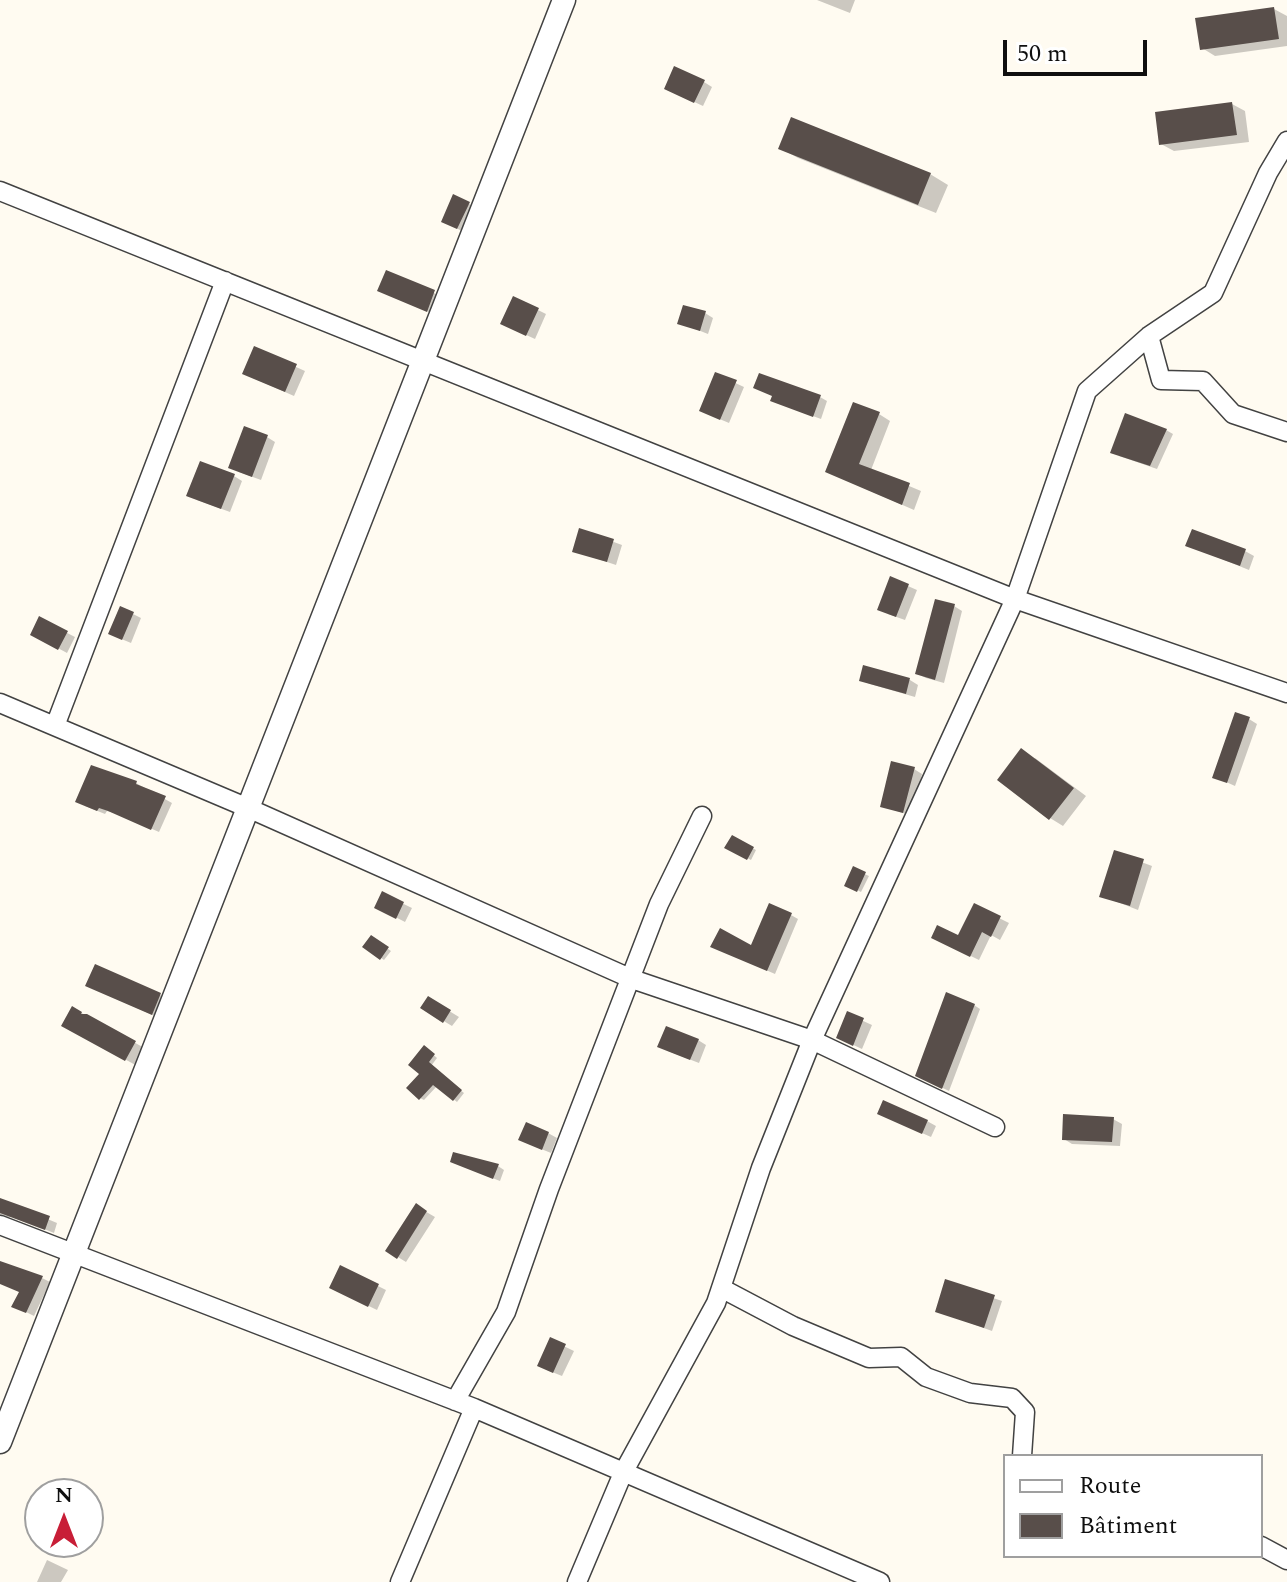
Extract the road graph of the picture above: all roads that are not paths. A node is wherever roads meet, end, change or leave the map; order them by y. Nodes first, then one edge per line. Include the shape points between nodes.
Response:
1 (564, 0) edge
2 (1287, 141) edge
3 (0, 191) edge
4 (225, 281) junction
5 (1149, 336) junction
6 (423, 360) junction
7 (1287, 432) edge
8 (1015, 599) junction
9 (1287, 693) edge
10 (0, 703) edge
11 (55, 726) junction
12 (248, 808) junction
13 (702, 816) dead end
14 (632, 979) junction
15 (812, 1040) junction
16 (995, 1127) dead end
17 (0, 1225) edge
18 (74, 1253) junction
19 (721, 1288) junction
20 (455, 1401) junction
21 (474, 1408) junction
22 (2, 1429) edge
23 (1022, 1454) edge
24 (623, 1473) junction
25 (1263, 1547) edge
26 (1287, 1560) edge
27 (400, 1582) edge
28 (577, 1582) edge
29 (880, 1582) edge

1 - 6 street
2 - 5 street via 1213,293
3 - 4 street
4 - 6 street
4 - 11 street
5 - 7 street via 1161,380 1203,381 1233,414
5 - 8 street via 1087,391
6 - 8 street
6 - 12 street
8 - 9 street
8 - 15 street
10 - 11 street
11 - 12 street
12 - 14 street
12 - 18 street
13 - 14 street via 659,904
14 - 15 street
14 - 20 street via 506,1312
15 - 16 street
15 - 19 street
17 - 18 street
18 - 20 street
18 - 22 street
19 - 23 street via 869,1358 901,1357 926,1377 970,1393 1012,1398 1025,1412
19 - 24 street
20 - 21 street
21 - 24 street
21 - 27 street
24 - 28 street
24 - 29 street
25 - 26 street

